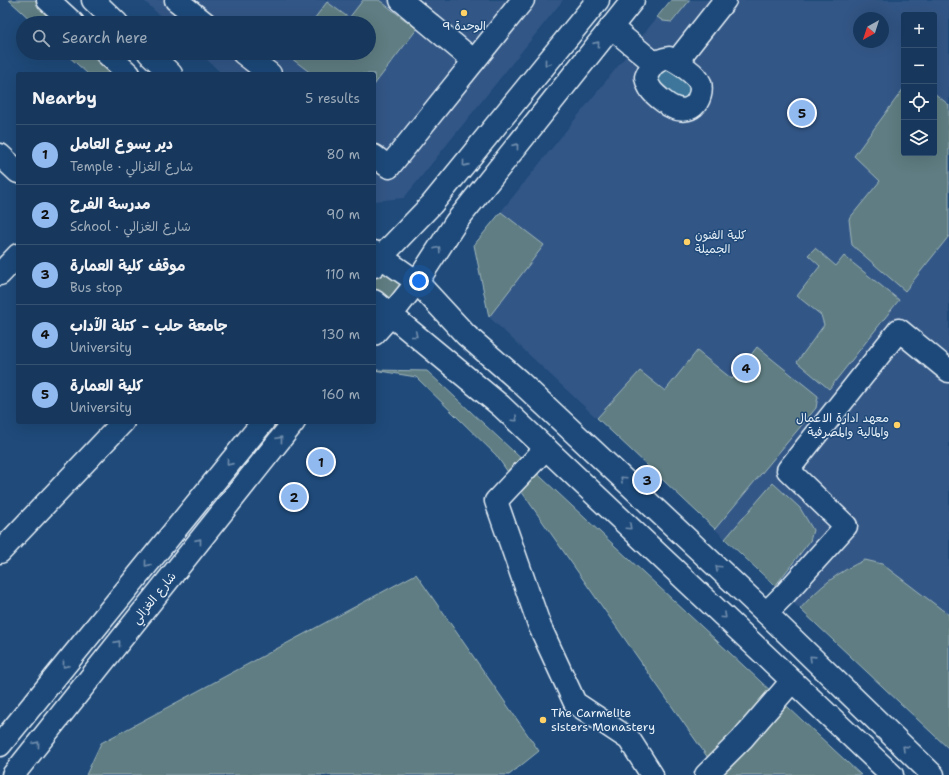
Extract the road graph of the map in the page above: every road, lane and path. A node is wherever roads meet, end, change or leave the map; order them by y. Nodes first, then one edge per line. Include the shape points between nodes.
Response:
1 (48, 0) edge
2 (93, 0) edge
3 (401, 0) edge
4 (523, 0) edge
5 (598, 0) edge
6 (633, 0) edge
7 (725, 0) edge
8 (184, 2) edge
9 (65, 16) edge
10 (110, 16) edge
11 (198, 16) edge
12 (611, 27) junction
13 (114, 60) edge
14 (156, 60) edge
15 (253, 60) edge
16 (474, 61) junction
17 (677, 61) junction
18 (654, 63) junction
19 (127, 72) edge
20 (169, 72) edge
21 (268, 72) edge
22 (0, 155) edge
23 (376, 157) edge
24 (16, 170) edge
25 (16, 257) edge
26 (376, 259) edge
27 (0, 274) edge
28 (417, 282) junction
29 (376, 303) edge
30 (392, 316) junction
31 (376, 332) edge
32 (949, 371) edge
33 (121, 424) edge
34 (261, 424) edge
35 (292, 424) edge
36 (546, 448) junction
37 (0, 552) edge
38 (766, 613) junction
39 (792, 681) junction
40 (0, 745) edge
41 (13, 775) edge
42 (652, 775) edge
43 (706, 775) edge
44 (892, 775) edge
45 (933, 775) edge

1 - 9 main road
2 - 10 main road
3 - 16 main road
4 - 16 main road
5 -> 26 main road via 432,204
6 - 12 main road
7 - 17 main road
8 - 11 main road
12 - 18 main road
28 -> 12 main road via 456,222
13 - 19 main road
14 - 20 main road
15 - 21 main road
16 - 23 main road via 389,167
17 - 18 main road via 669,58
17 - 18 main road via 700,84 698,102 686,110 670,107 652,92 646,77
22 - 24 main road
25 - 27 main road
26 - 28 main road
28 - 30 main road
38 -> 28 main road via 466,334
29 - 30 main road
30 - 31 main road
30 -> 36 main road via 501,406
32 - 38 main road via 898,330 788,470 846,526
33 - 37 main road
34 -> 40 main road
41 -> 35 main road, شارع الغزالي
36 -> 39 main road
36 - 42 main road via 496,501 540,628 575,703 629,739
45 -> 38 main road
39 - 43 main road via 742,739
39 - 44 main road

